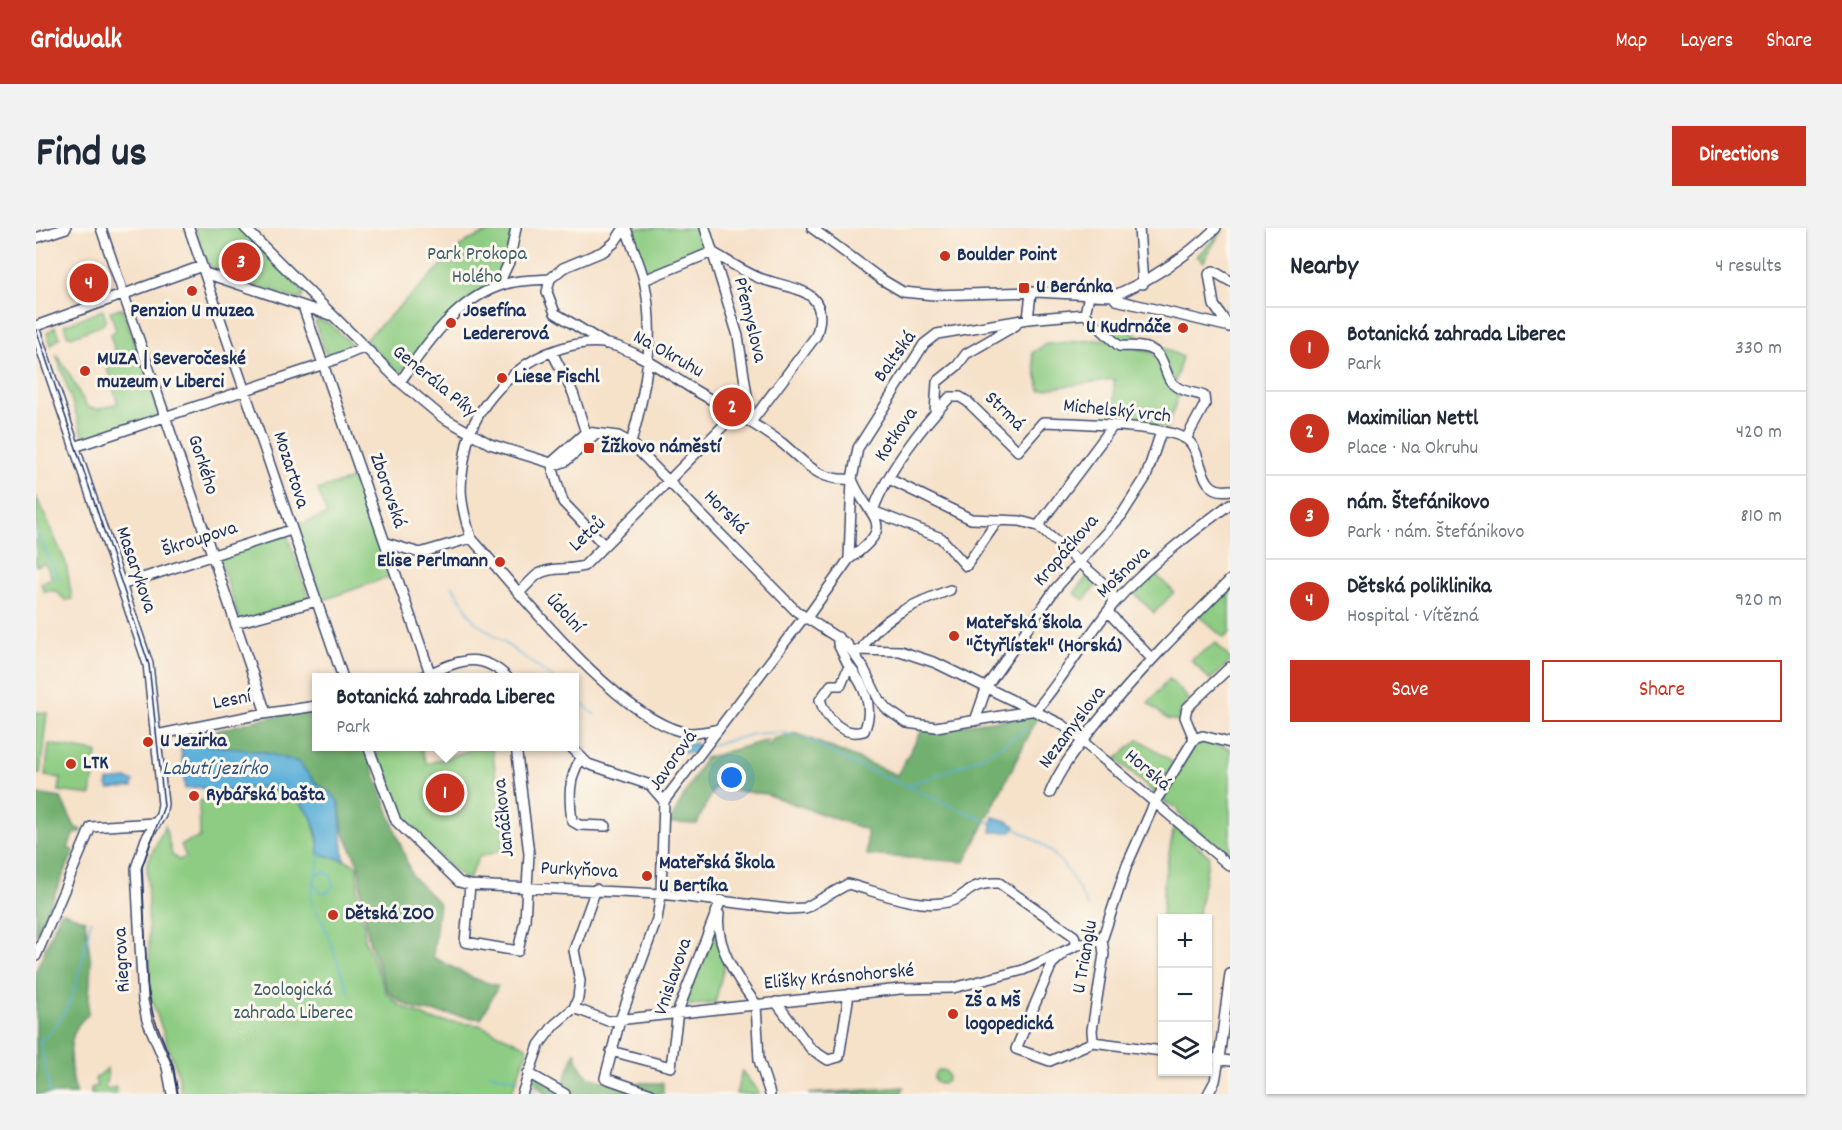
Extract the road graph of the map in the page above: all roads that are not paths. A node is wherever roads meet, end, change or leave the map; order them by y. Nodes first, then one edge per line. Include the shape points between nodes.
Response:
1 (66, 228) edge
2 (101, 228) edge
3 (189, 228) edge
4 (245, 228) edge
5 (516, 228) edge
6 (625, 228) edge
7 (705, 228) edge
8 (812, 228) edge
9 (1139, 228) edge
10 (1216, 228) edge
11 (36, 238) edge
12 (712, 252) junction
13 (203, 270) junction
14 (550, 279) junction
15 (644, 280) junction
16 (1230, 281) edge
17 (1143, 284) junction
18 (498, 286) junction
19 (1031, 292) junction
20 (124, 293) junction
21 (1089, 295) junction
22 (1113, 296) junction
23 (304, 309) junction
24 (1085, 314) junction
25 (332, 316) junction
26 (1024, 320) junction
27 (36, 326) edge
28 (1230, 327) edge
29 (36, 333) edge
30 (606, 344) junction
31 (365, 348) junction
32 (552, 352) junction
33 (648, 362) junction
34 (324, 364) junction
35 (400, 382) junction
36 (244, 390) junction
37 (934, 413) junction
38 (735, 414) junction
39 (166, 416) junction
40 (751, 422) junction
41 (1113, 426) junction
42 (1161, 432) junction
43 (470, 434) junction
44 (587, 435) junction
45 (1186, 439) junction
46 (631, 443) junction
47 (74, 447) junction
48 (1018, 451) joint
49 (552, 464) junction
50 (852, 479) junction
51 (889, 479) junction
52 (669, 482) junction
53 (1227, 491) edge
54 (1230, 504) edge
55 (873, 511) junction
56 (999, 520) junction
57 (1038, 526) junction
58 (291, 530) junction
59 (471, 538) junction
60 (386, 543) junction
61 (604, 545) junction
62 (213, 555) junction
63 (849, 559) junction
64 (1080, 563) junction
65 (1230, 580) edge
66 (121, 585) junction
67 (950, 590) dead end
68 (520, 592) junction
69 (317, 601) junction
70 (1110, 609) junction
71 (805, 618) junction
72 (236, 623) junction
73 (838, 637) junction
74 (857, 650) junction
75 (1151, 658) junction
76 (849, 666) junction
77 (1230, 667) edge
78 (341, 673) edge
79 (430, 673) joint
80 (503, 673) edge
81 (987, 686) junction
82 (312, 707) edge
83 (1036, 710) junction
84 (266, 713) junction
85 (975, 721) junction
86 (719, 729) junction
87 (156, 735) junction
88 (1194, 739) junction
89 (1083, 740) junction
90 (1230, 743) edge
91 (370, 751) edge
92 (516, 751) edge
93 (574, 751) edge
94 (581, 758) junction
95 (1050, 793) dead end
96 (664, 801) junction
97 (1155, 802) junction
98 (154, 823) junction
99 (606, 826) dead end
100 (1230, 866) edge
101 (470, 885) junction
102 (528, 886) junction
103 (596, 889) junction
104 (661, 894) junction
105 (721, 900) junction
106 (1102, 940) junction
107 (1078, 945) junction
108 (1066, 950) junction
109 (36, 956) edge
110 (1230, 974) edge
111 (1229, 992) edge
112 (849, 994) junction
113 (776, 1002) junction
114 (756, 1004) junction
115 (574, 1008) junction
116 (678, 1011) junction
117 (620, 1020) junction
118 (1094, 1042) junction
119 (611, 1051) junction
120 (1158, 1051) edge
121 (1212, 1058) edge
122 (1219, 1059) junction
123 (1230, 1060) edge
124 (528, 1073) junction
125 (172, 1094) edge
126 (522, 1094) edge
127 (565, 1094) edge
128 (651, 1094) edge
129 (770, 1094) edge
130 (1208, 1094) edge

1 - 11 street
2 - 20 street, Gorkého
3 - 13 street, Mozartova
4 - 25 street, Generála Píky
5 - 18 street via 509,262
6 - 14 street via 604,251 563,268
6 - 15 street
7 - 12 street, Přemyslova
8 - 19 street via 903,292 934,296
9 - 17 street
10 - 17 street via 1190,252
12 - 15 street
12 - 40 street, Přemyslova via 738,336
12 - 40 street via 760,279 798,288 811,295 818,306 821,320 816,336
13 - 20 street
13 - 23 street
13 - 36 street, Mozartova
14 - 18 street
14 - 30 street via 547,292 555,313
15 - 33 street
16 - 28 street via 1219,273 1209,274 1214,305
17 - 22 street
18 - 35 street via 449,319
19 - 21 street
19 - 26 street
20 - 27 street
20 - 39 street, Gorkého
21 - 22 street
21 - 24 street
22 - 28 street via 1116,300
23 - 25 street
23 - 34 street, Zborovská
24 - 26 street, Baltská
24 - 45 street via 1119,346 1156,352 1166,376 1176,387 1204,396 1205,404
25 - 31 street, Generála Píky
26 - 37 street, Kotkova via 966,354 937,382
26 - 50 street, Baltská via 937,333 924,344 862,442
29 - 47 street, Masarykova
30 - 32 street, Na Okruhu
30 - 33 street, Na Okruhu
31 - 34 street
31 - 35 street, Generála Píky
32 - 43 street, Na Okruhu via 525,365 502,384
32 - 44 street via 573,393
33 - 38 street, Na Okruhu
33 - 46 street via 644,396
34 - 36 street
34 - 60 street, Zborovská
35 - 43 street, Generála Píky via 442,417
36 - 39 street
36 - 58 street, Mozartova
37 - 48 street, Strmá via 950,397 960,397
37 - 51 street, Kotkova
38 - 40 street, Na Okruhu
38 - 52 street, Letců
39 - 47 street
39 - 62 street, Gorkého
40 - 50 street, Na Okruhu via 821,476
41 - 42 street, Michelský vrch
41 - 48 street, Michelský vrch via 1043,422
41 - 57 street
42 - 45 street, Michelský vrch
42 - 64 street, Kropáčkova via 1146,477 1121,516
43 - 49 street, Generála Píky via 513,453
43 - 59 street, Na Okruhu via 459,484
44 - 46 street via 605,432
44 - 49 street
45 - 53 street, Michelský vrch via 1196,451 1202,474 1211,485
46 - 52 street, Horská
47 - 66 street, Masarykova
49 - 61 street via 563,502
50 - 55 street
50 - 63 street, Baltská
51 - 55 street, Kotkova
51 - 56 street via 971,519
52 - 61 street, Letců
52 - 71 street, Horská
53 - 54 street, Michelský vrch
54 - 70 street, Mošnova via 1143,575
55 - 56 street via 941,538 966,566
55 - 63 street, Kotkova via 877,528 870,544
56 - 57 street
57 - 64 street
58 - 62 street, Škroupova
58 - 69 street, Mozartova
59 - 60 street via 420,553
59 - 68 street, Údolní
60 - 79 street, Zborovská
61 - 68 street, Letců via 584,566 539,574
62 - 66 street, Škroupova
62 - 72 street, Gorkého
63 - 71 street
64 - 70 street via 1112,591
64 - 81 street, Kropáčkova via 1056,588
65 - 75 street, Nezamyslova
66 - 87 street, Masarykova via 148,664
67 - 74 street via 890,618
68 - 86 street, Údolní via 624,701 685,733
69 - 72 street
69 - 78 street, Mozartova
70 - 75 street
70 - 83 street, Mošnova
71 - 73 street, Horská
71 - 86 street, Javorová
72 - 84 street, Gorkého
73 - 74 street, Horská
73 - 76 street
74 - 81 street, Horská via 900,651
74 - 85 street, Horská via 879,700 898,718 922,727
75 - 89 street, Nezamyslova
76 - 76 street via 869,705 864,731 851,732 836,724 825,714 820,700 831,685 841,685
77 - 88 street via 1187,708 1185,717
79 - 80 street via 474,658
81 - 83 street, Horská
81 - 85 street, Kropáčkova
82 - 84 street, Lesní
83 - 85 street, Horská
83 - 89 street, Horská
84 - 87 street, Lesní
86 - 96 street, Javorová
87 - 98 street, Masarykova via 163,804
88 - 90 street via 1203,736
88 - 97 street, U Trianglu
89 - 95 street, Nezamyslova via 1058,772
89 - 97 street, Horská
91 - 101 street via 396,821 459,882
92 - 102 street, Janáčkova via 529,854
93 - 94 street
94 - 96 street via 588,764 650,785
94 - 99 street via 572,773 568,795 572,821
96 - 104 street, Javorová
97 - 100 street, Horská
97 - 106 street, U Trianglu
98 - 109 street via 91,827
98 - 125 street, Riegrova via 136,868 141,985 144,1010 167,1067
101 - 102 street, Purkyňova
101 - 102 street, Janáčkova via 465,942 518,951
102 - 103 street, Purkyňova
103 - 104 street, Purkyňova
103 - 115 street via 574,950 580,981
104 - 105 street, Purkyňova
104 - 117 street, Javorová via 657,919
105 - 107 street, Purkyňova via 805,908 848,884 926,905 951,902 972,886 985,882 999,883 1074,936
105 - 114 street via 718,923 726,955
105 - 116 street, Vnislavova
106 - 107 street, Elišky Krásnohorské
106 - 118 street, U Trianglu via 1104,954 1092,1030
107 - 108 street, Elišky Krásnohorské
108 - 112 street, Elišky Krásnohorské via 1023,970 953,988
108 - 118 street via 1052,964 1016,1049 1050,1061
110 - 111 street
111 - 122 street
112 - 113 street, Elišky Krásnohorské
112 - 113 street via 839,1057 828,1060 811,1049
113 - 114 street, Elišky Krásnohorské
114 - 116 street, Elišky Krásnohorské
114 - 129 street via 759,1060
115 - 117 street, Elišky Krásnohorské via 608,1021
115 - 124 street via 539,1045
116 - 117 street, Elišky Krásnohorské
116 - 119 street, Vnislavova via 671,1067
117 - 119 street, Javorová
118 - 120 street
119 - 128 street, Javorová via 605,1078
121 - 122 street
122 - 123 street
122 - 130 street
124 - 126 street
124 - 127 street

